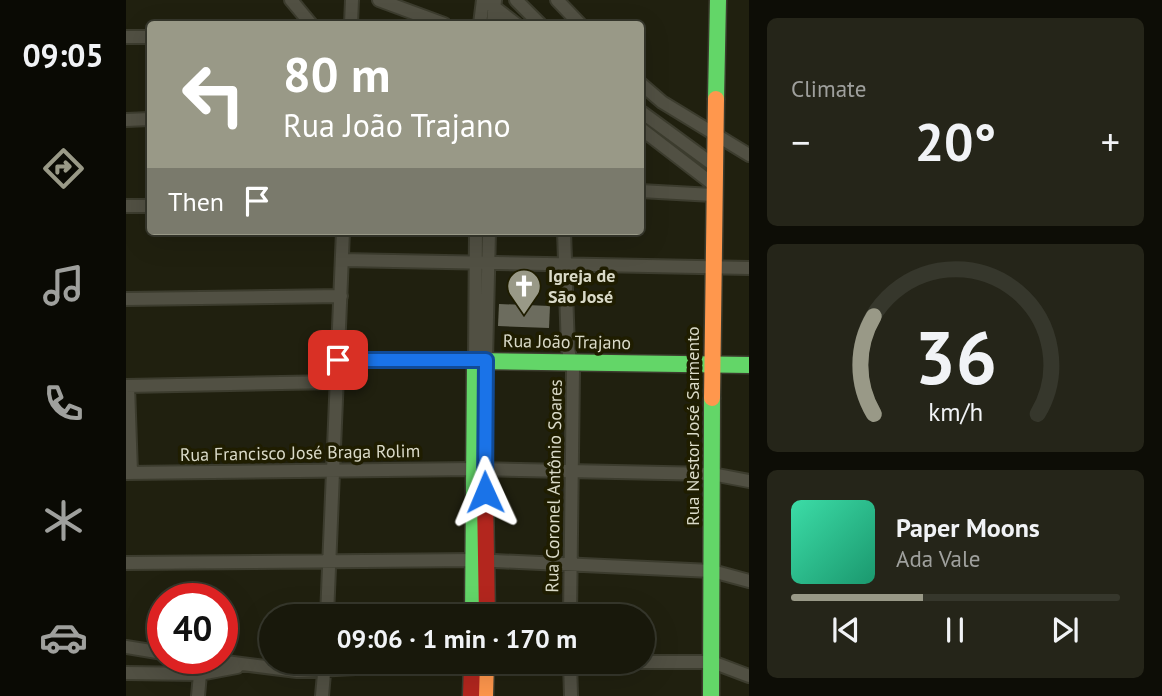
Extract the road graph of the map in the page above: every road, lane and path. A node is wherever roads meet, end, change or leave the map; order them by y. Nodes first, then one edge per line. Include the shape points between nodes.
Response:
1 (291, 0) edge
2 (352, 0) edge
3 (379, 0) edge
4 (516, 0) edge
5 (557, 0) edge
6 (718, 0) edge
7 (489, 1) edge
8 (308, 21) edge
9 (351, 21) edge
10 (436, 21) edge
11 (481, 21) edge
12 (492, 21) edge
13 (512, 21) edge
14 (537, 21) edge
15 (577, 21) edge
16 (126, 37) edge
17 (147, 37) edge
18 (644, 86) edge
19 (644, 114) edge
20 (147, 119) edge
21 (126, 120) edge
22 (644, 131) edge
23 (716, 137) junction
24 (749, 155) edge
25 (715, 161) junction
26 (714, 190) junction
27 (644, 191) edge
28 (147, 205) edge
29 (126, 206) edge
30 (343, 235) edge
31 (477, 235) edge
32 (488, 235) edge
33 (564, 235) edge
34 (342, 260) junction
35 (482, 262) junction
36 (565, 262) junction
37 (712, 267) junction
38 (749, 268) edge
39 (341, 296) junction
40 (126, 299) edge
41 (338, 360) junction
42 (481, 361) junction
43 (570, 361) junction
44 (713, 364) junction
45 (749, 365) edge
46 (337, 382) junction
47 (127, 386) edge
48 (333, 469) junction
49 (479, 469) junction
50 (571, 471) junction
51 (129, 473) edge
52 (712, 474) junction
53 (749, 481) edge
54 (330, 559) junction
55 (481, 560) junction
56 (126, 563) edge
57 (571, 564) junction
58 (712, 570) junction
59 (749, 581) edge
60 (328, 604) edge
61 (475, 604) edge
62 (486, 604) edge
63 (570, 604) edge
64 (126, 647) edge
65 (147, 650) edge
66 (655, 662) edge
67 (712, 662) junction
68 (238, 665) edge
69 (243, 666) junction
70 (238, 667) edge
71 (259, 667) edge
72 (126, 673) edge
73 (147, 673) edge
74 (200, 674) edge
75 (324, 674) edge
76 (472, 674) edge
77 (486, 674) edge
78 (570, 674) edge
79 (749, 676) edge
80 (198, 696) edge
81 (322, 696) edge
82 (471, 696) edge
83 (485, 696) edge
84 (571, 696) edge
85 (711, 696) edge

1 - 8 street
2 - 9 street
3 - 10 street
4 - 14 street
5 - 15 street
6 - 23 main road, Rua Nestor José Sarmento
7 - 11 street
7 - 12 street
7 - 13 street
16 - 17 street
18 - 23 street
19 - 25 street
20 - 21 street
22 - 26 street
23 - 24 street
23 - 25 main road, Rua Nestor José Sarmento
25 - 26 main road, Rua Nestor José Sarmento
26 - 27 street
26 - 37 main road, Rua Nestor José Sarmento
28 - 29 street
30 - 34 street
31 - 35 street
32 - 35 street
33 - 36 street, Rua Coronel Antônio Soares
34 - 35 street
34 - 39 street
35 - 36 street
35 - 42 street
36 - 37 street
36 - 43 street, Rua Coronel Antônio Soares
37 - 38 street
37 - 44 main road, Rua Nestor José Sarmento
39 - 40 street
39 - 41 street
41 - 42 street, Rua João Trajano
41 - 46 street
42 - 43 main road, Rua João Trajano
42 - 49 main road
43 - 44 main road, Rua João Trajano
43 - 50 street, Rua Coronel Antônio Soares
44 - 45 main road, Rua João Trajano
44 - 52 main road, Rua Nestor José Sarmento
46 - 47 street
46 - 48 street
47 - 51 street
48 - 49 street, Rua Francisco José Braga Rolim
48 - 51 street, Rua Francisco José Braga Rolim
48 - 54 street
49 - 50 street, Rua Francisco José Braga Rolim
49 - 55 main road
50 - 52 street, Rua Francisco José Braga Rolim
50 - 57 street, Rua Coronel Antônio Soares
52 - 53 street, Rua Francisco José Braga Rolim
52 - 58 main road, Rua Nestor José Sarmento
54 - 55 street
54 - 56 street
54 - 60 street
55 - 57 street
55 - 61 main road
55 - 62 main road
57 - 58 street
57 - 63 street, Rua Coronel Antônio Soares
58 - 59 street
58 - 67 main road, Rua Nestor José Sarmento
64 - 65 street
66 - 67 street
67 - 79 street
67 - 85 main road, Rua Nestor José Sarmento
68 - 69 street
69 - 70 street
69 - 71 street
72 - 73 street
74 - 80 street
75 - 81 street
76 - 82 main road
77 - 83 main road
78 - 84 street

